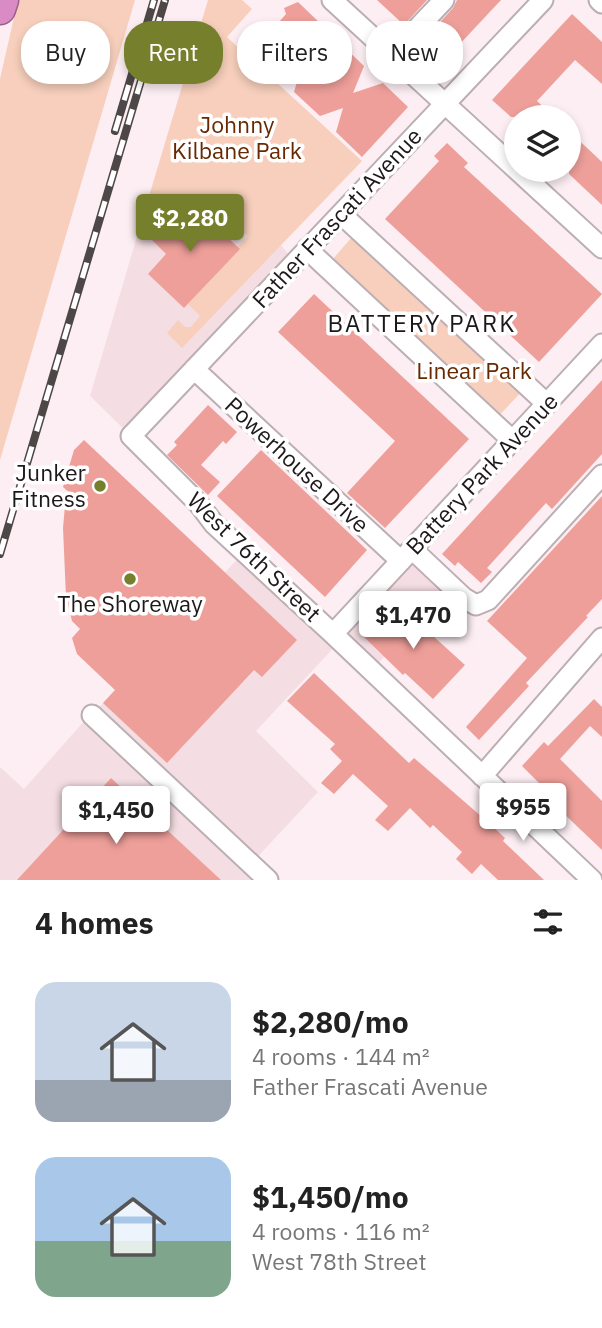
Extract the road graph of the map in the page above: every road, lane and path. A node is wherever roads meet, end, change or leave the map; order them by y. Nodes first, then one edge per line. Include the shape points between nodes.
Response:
1 (3, 0) edge
2 (332, 0) edge
3 (444, 0) edge
4 (543, 0) edge
5 (0, 9) edge
6 (424, 21) edge
7 (366, 31) edge
8 (423, 84) edge
9 (445, 104) junction
10 (341, 214) junction
11 (600, 242) edge
12 (307, 249) junction
13 (602, 344) edge
14 (194, 369) junction
15 (547, 404) junction
16 (131, 436) joint
17 (513, 441) junction
18 (602, 475) edge
19 (406, 555) junction
20 (333, 634) junction
21 (602, 638) edge
22 (92, 715) dead end
23 (482, 776) junction
24 (268, 880) edge
25 (592, 880) edge

1 - 5 highway
2 - 7 street
3 - 6 street
4 - 9 street, Father Frascati Avenue
8 - 9 street
9 - 10 street, Father Frascati Avenue
9 - 11 street
10 - 12 street, Father Frascati Avenue
10 - 15 street
12 - 14 street, Father Frascati Avenue
12 - 17 street
13 - 15 street, Battery Park Avenue
14 - 16 street, Father Frascati Avenue
14 - 19 street, Powerhouse Drive
15 - 17 street, Battery Park Avenue
16 - 20 street, West 76th Street via 214,524
17 - 19 street, Battery Park Avenue
18 - 19 street, Powerhouse Drive via 488,600 476,605
19 - 20 street, Battery Park Avenue
20 - 23 street, West 76th Street
21 - 23 street
22 - 24 street
23 - 25 street, West 76th Street

